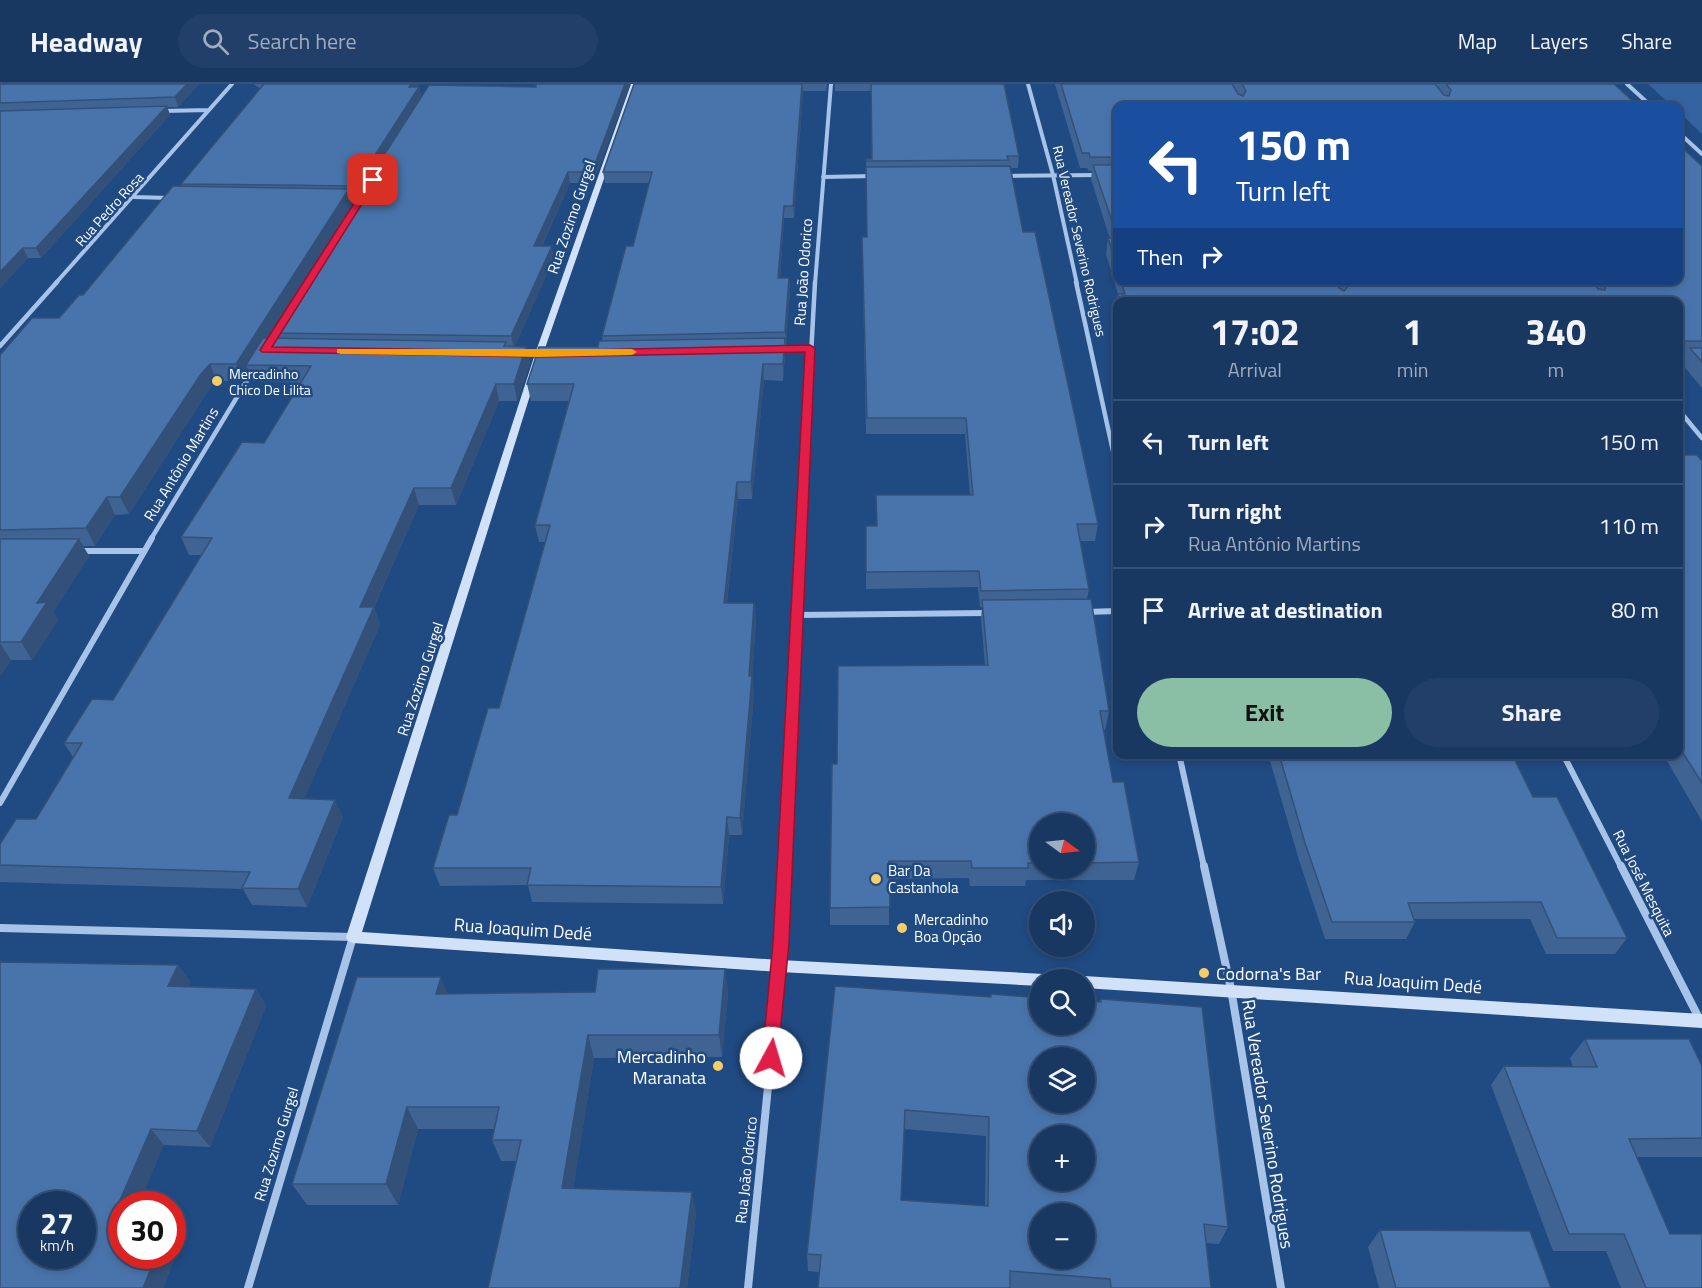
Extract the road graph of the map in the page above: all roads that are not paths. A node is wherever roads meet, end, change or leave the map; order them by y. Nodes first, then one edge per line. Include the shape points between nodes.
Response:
1 (232, 84) edge
2 (634, 84) edge
3 (831, 84) edge
4 (1028, 84) edge
5 (1627, 84) edge
6 (1647, 102) edge
7 (209, 110) junction
8 (151, 112) edge
9 (1683, 137) edge
10 (1702, 154) edge
11 (1053, 175) junction
12 (1107, 175) edge
13 (881, 176) edge
14 (995, 176) edge
15 (823, 177) junction
16 (134, 197) junction
17 (170, 198) edge
18 (0, 346) edge
19 (810, 348) junction
20 (775, 349) edge
21 (527, 354) dead end
22 (539, 354) junction
23 (551, 354) edge
24 (259, 360) edge
25 (1683, 360) edge
26 (1702, 360) edge
27 (1683, 415) edge
28 (1702, 438) edge
29 (1113, 451) edge
30 (67, 551) edge
31 (144, 551) junction
32 (1113, 611) edge
33 (1082, 612) edge
34 (999, 613) edge
35 (799, 615) junction
36 (1180, 759) edge
37 (1566, 759) edge
38 (0, 803) edge
39 (0, 928) edge
40 (353, 938) junction
41 (780, 966) junction
42 (1029, 979) edge
43 (1095, 983) edge
44 (1231, 989) junction
45 (1702, 1022) edge
46 (248, 1288) edge
47 (748, 1288) edge
48 (1281, 1288) edge

1 - 7 street, Rua Pedro Rosa
2 - 22 street, Rua Zozimo Gurgel
3 - 15 street, Rua João Odorico
4 - 11 street, Rua Vereador Severino Rodrigues
5 - 6 street
7 - 8 street
7 - 16 street, Rua Pedro Rosa
9 - 10 street
11 - 12 street
11 - 14 street
11 - 29 street, Rua Vereador Severino Rodrigues
13 - 15 street
15 - 19 street, Rua João Odorico
16 - 17 street
16 - 18 street, Rua Pedro Rosa
19 - 20 street
19 - 35 street, Rua João Odorico
21 - 22 street
22 - 23 street
22 - 40 street, Rua Zozimo Gurgel
24 - 31 street, Rua Antônio Martins
25 - 26 street
27 - 28 street
30 - 31 street
31 - 38 street, Rua Antônio Martins
32 - 33 street
34 - 35 street
35 - 41 street, Rua João Odorico
36 - 44 street, Rua Vereador Severino Rodrigues
37 - 45 street, Rua José Mesquita
39 - 40 street, Rua Joaquim Dedé
40 - 41 street, Rua Joaquim Dedé
40 - 46 street, Rua Zozimo Gurgel
41 - 42 street, Rua Joaquim Dedé
41 - 47 street, Rua João Odorico
43 - 44 street, Rua Joaquim Dedé
44 - 45 street, Rua Joaquim Dedé
44 - 48 street, Rua Vereador Severino Rodrigues

